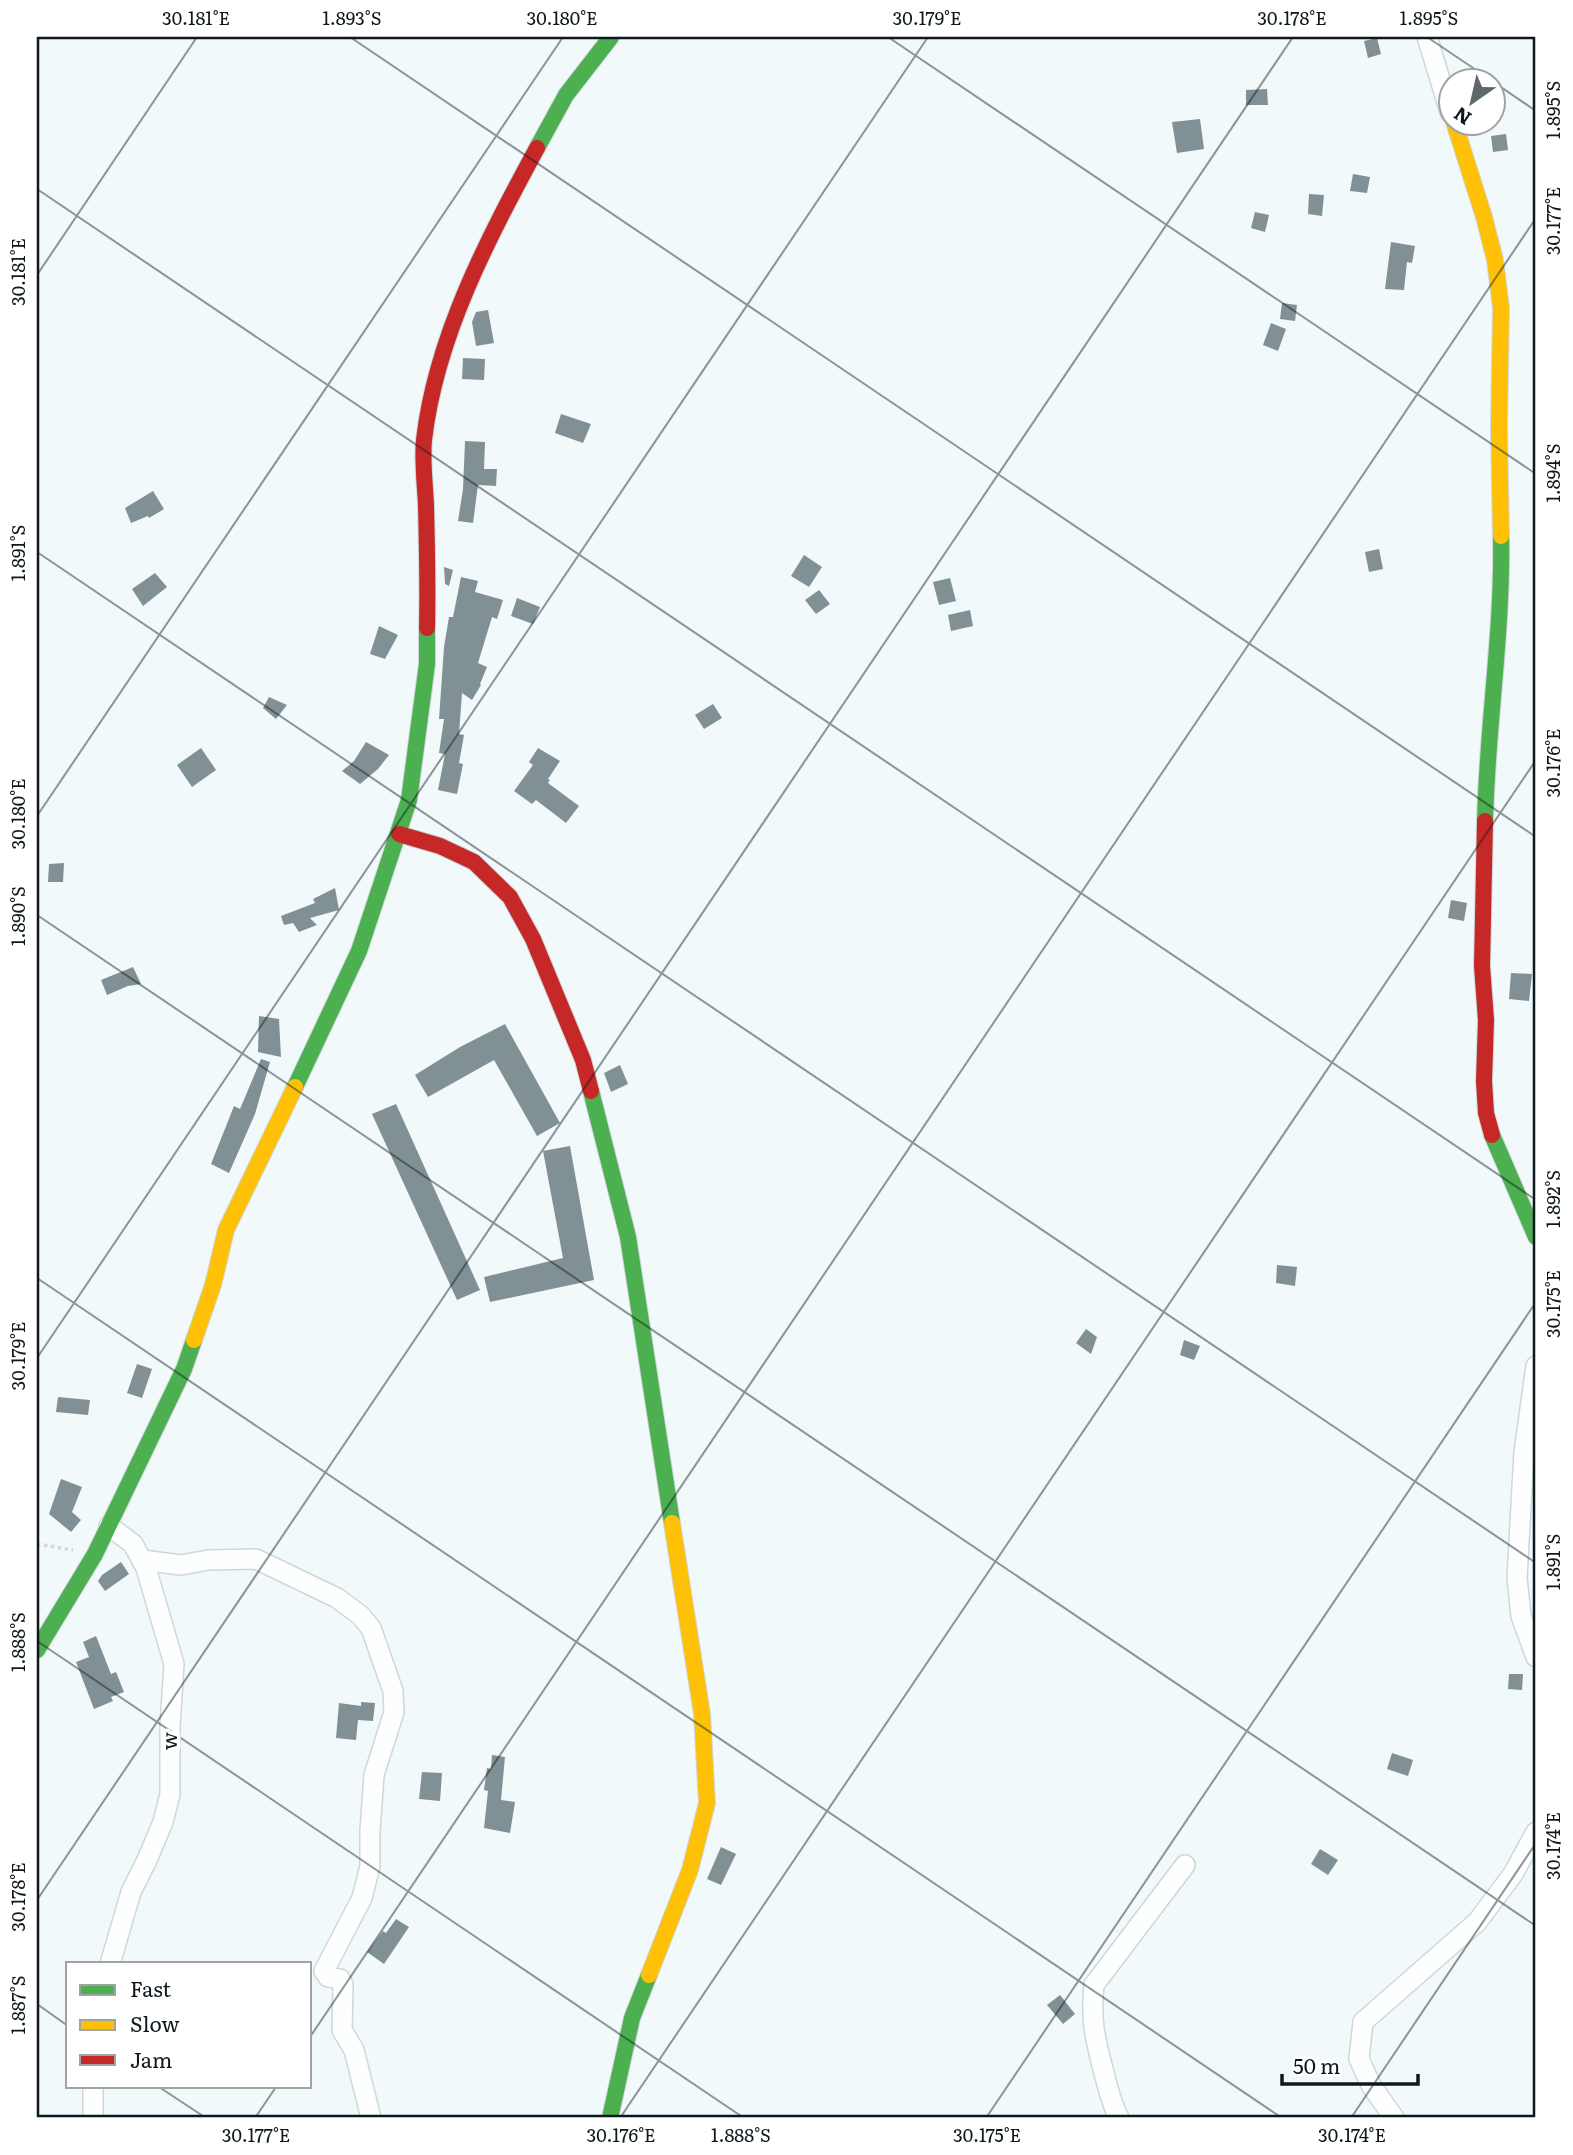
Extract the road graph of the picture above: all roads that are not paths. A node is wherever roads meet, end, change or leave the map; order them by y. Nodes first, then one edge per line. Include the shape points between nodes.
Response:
1 (611, 37) edge
2 (1427, 37) edge
3 (1436, 66) edge
4 (1458, 136) edge
5 (399, 834) junction
6 (1536, 1237) edge
7 (1536, 1366) edge
8 (109, 1526) junction
9 (142, 1560) junction
10 (37, 1650) edge
11 (1536, 1657) edge
12 (1536, 1832) edge
13 (1185, 1866) dead end
14 (111, 1962) edge
15 (93, 2088) edge
16 (93, 2118) edge
17 (371, 2118) edge
18 (611, 2118) edge
19 (1119, 2118) edge
20 (1394, 2118) edge

1 - 5 street via 566,95 503,212 457,316 433,388 424,443 427,664 409,800
2 - 3 street
4 - 6 street via 1495,260 1500,308 1502,568 1486,765 1482,953 1486,1113
5 - 8 street via 359,951 226,1230 214,1285 184,1369
5 - 18 street via 474,862 510,897 533,939 583,1060 628,1237 702,1714 707,1803 690,1870 632,2018
7 - 11 street via 1524,1452 1517,1578 1521,1616
8 - 9 street, w via 133,1544
8 - 10 street
9 - 14 street, w via 174,1664 170,1794 163,1822 131,1892
9 - 17 street via 181,1565 256,1559 337,1598 371,1628 393,1691 394,1712 374,1775 370,1866 362,1898 324,1971 343,1985 342,2030 354,2050
12 - 20 street via 1513,1874 1476,1922 1363,2022 1359,2059
13 - 19 street via 1094,1985 1095,2041
15 - 16 street

